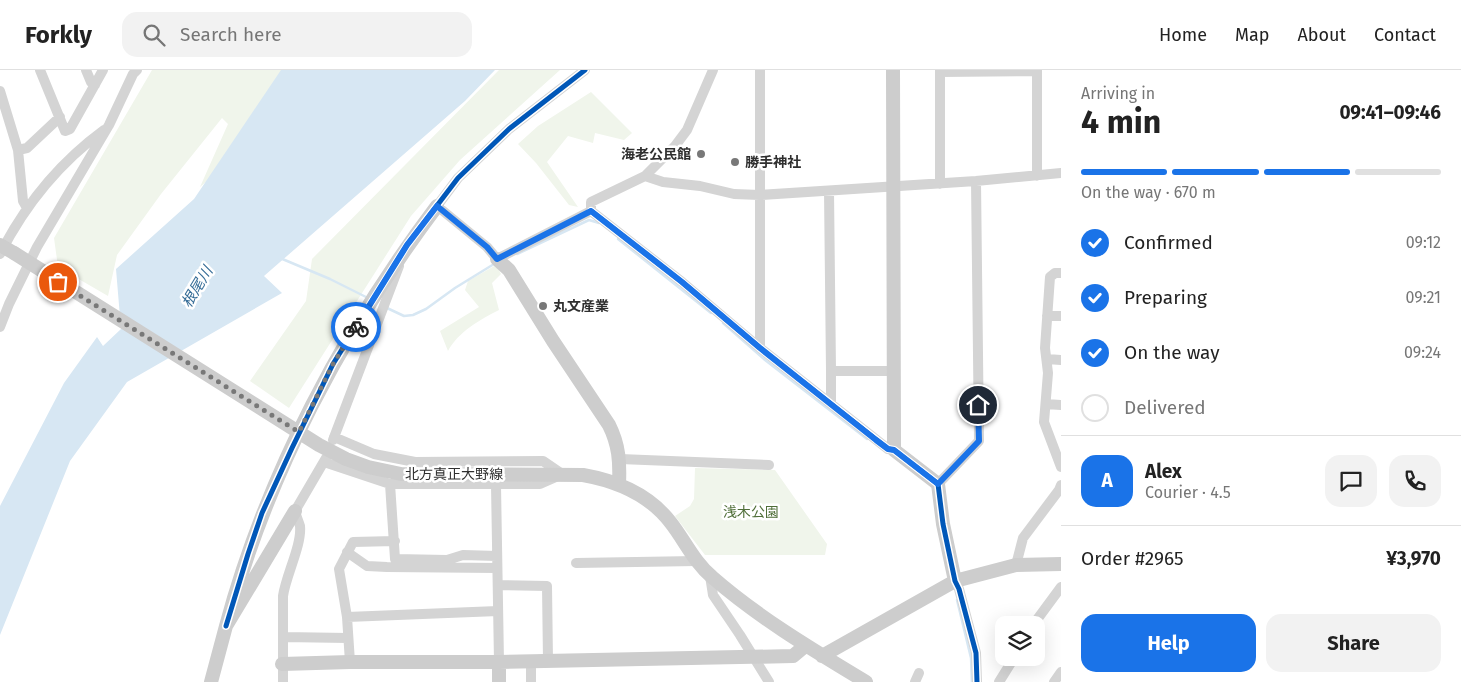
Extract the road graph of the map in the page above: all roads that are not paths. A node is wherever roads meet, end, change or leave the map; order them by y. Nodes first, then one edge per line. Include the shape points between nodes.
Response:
1 (40, 70) edge
2 (86, 70) edge
3 (103, 70) edge
4 (137, 70) edge
5 (585, 70) edge
6 (713, 70) edge
7 (760, 70) edge
8 (893, 70) edge
9 (940, 71) edge
10 (1037, 71) edge
11 (95, 85) junction
12 (0, 91) edge
13 (60, 116) junction
14 (110, 125) junction
15 (18, 150) junction
16 (1061, 173) edge
17 (645, 176) junction
18 (1037, 176) junction
19 (976, 181) junction
20 (940, 184) junction
21 (893, 187) junction
22 (829, 191) junction
23 (760, 195) junction
24 (437, 206) junction
25 (27, 208) junction
26 (591, 211) junction
27 (0, 245) edge
28 (407, 245) junction
29 (7, 254) edge
30 (497, 259) junction
31 (29, 262) junction
32 (1061, 273) edge
33 (1047, 316) junction
34 (1061, 316) edge
35 (0, 328) edge
36 (760, 348) junction
37 (1046, 359) junction
38 (1061, 360) edge
39 (893, 371) junction
40 (830, 372) junction
41 (831, 404) junction
42 (1046, 404) junction
43 (1061, 405) edge
44 (299, 432) junction
45 (894, 450) junction
46 (620, 459) junction
47 (1060, 460) edge
48 (770, 465) dead end
49 (562, 474) junction
50 (390, 484) junction
51 (496, 484) junction
52 (619, 484) junction
53 (938, 484) junction
54 (1061, 485) edge
55 (295, 512) junction
56 (395, 541) junction
57 (347, 552) junction
58 (497, 556) junction
59 (696, 560) junction
60 (576, 563) dead end
61 (1061, 564) edge
62 (1016, 565) junction
63 (497, 568) junction
64 (710, 576) junction
65 (955, 581) junction
66 (498, 585) junction
67 (1061, 587) edge
68 (498, 611) junction
69 (1040, 616) edge
70 (347, 617) junction
71 (226, 626) junction
72 (283, 637) junction
73 (348, 638) junction
74 (805, 646) junction
75 (753, 656) junction
76 (822, 656) junction
77 (531, 661) junction
78 (548, 661) junction
79 (350, 662) junction
80 (499, 662) junction
81 (282, 664) junction
82 (1009, 666) edge
83 (1061, 672) edge
84 (211, 682) edge
85 (283, 682) edge
86 (499, 682) edge
87 (531, 682) edge
88 (769, 682) edge
89 (866, 682) edge
90 (978, 682) edge
91 (999, 682) edge
92 (1054, 682) edge

1 - 13 street
2 - 11 street
3 - 11 street
4 - 14 street
5 - 24 street via 508,129 458,178
6 - 17 street via 687,130
7 - 23 street
8 - 21 street
9 - 10 street
9 - 20 street
10 - 18 street
11 - 13 street via 70,129 65,131
12 - 15 street
13 - 15 street via 27,148
14 - 25 street via 53,175
14 - 31 street
15 - 25 street via 23,201
16 - 18 street
17 - 23 street via 734,194
17 - 26 street via 591,202
18 - 19 street
19 - 20 street
19 - 53 street via 979,441
20 - 21 street
21 - 22 street
21 - 39 street
22 - 23 street
22 - 40 street
23 - 36 street
24 - 28 street
24 - 30 street
25 - 29 street via 12,231
26 - 30 street
26 - 36 street
27 - 29 street, 北方真正大野線, bridge
28 - 44 street via 333,364
28 - 49 street via 334,438 374,454 415,462 543,461
29 - 31 street, 北方真正大野線
30 - 46 street via 509,270 609,425
31 - 35 street
31 - 44 street, 北方真正大野線
32 - 33 street via 1050,277
33 - 34 street
33 - 37 street
36 - 41 street
37 - 38 street
37 - 42 street
39 - 40 street
39 - 45 street
40 - 41 street
41 - 45 street via 888,449
42 - 43 street
42 - 47 street via 1044,422
44 - 49 street, 北方真正大野線 via 346,459 401,474
44 - 71 street via 262,513
45 - 53 street
46 - 48 street
46 - 52 street
49 - 51 street via 540,484
49 - 52 street, 北方真正大野線 via 602,478
50 - 51 street
50 - 55 street via 325,460
50 - 56 street
51 - 58 street
52 - 59 street, 北方真正大野線 via 639,493 655,506
53 - 65 street
54 - 62 street via 1023,538
55 - 71 street
55 - 72 street via 300,527 284,586
56 - 57 street via 353,542
56 - 58 street via 395,558 447,560 463,555
57 - 63 street via 367,566
57 - 70 street via 339,569
58 - 63 street
59 - 60 street
59 - 64 street, 北方真正大野線
61 - 62 street
62 - 65 street
63 - 66 street
64 - 74 street, 北方真正大野線
64 - 75 street via 713,595
65 - 76 street
65 - 90 street via 976,653
66 - 68 street
66 - 78 street via 547,586
67 - 69 street
68 - 70 street
68 - 80 street
70 - 73 street
71 - 84 street
72 - 73 street
72 - 81 street
73 - 79 street
74 - 75 street via 793,656
74 - 76 street, 北方真正大野線
75 - 78 street
75 - 88 street
76 - 89 street, 北方真正大野線
77 - 78 street
77 - 80 street
77 - 87 street
79 - 80 street
79 - 81 street
80 - 86 street
81 - 85 street
82 - 91 street
83 - 92 street

